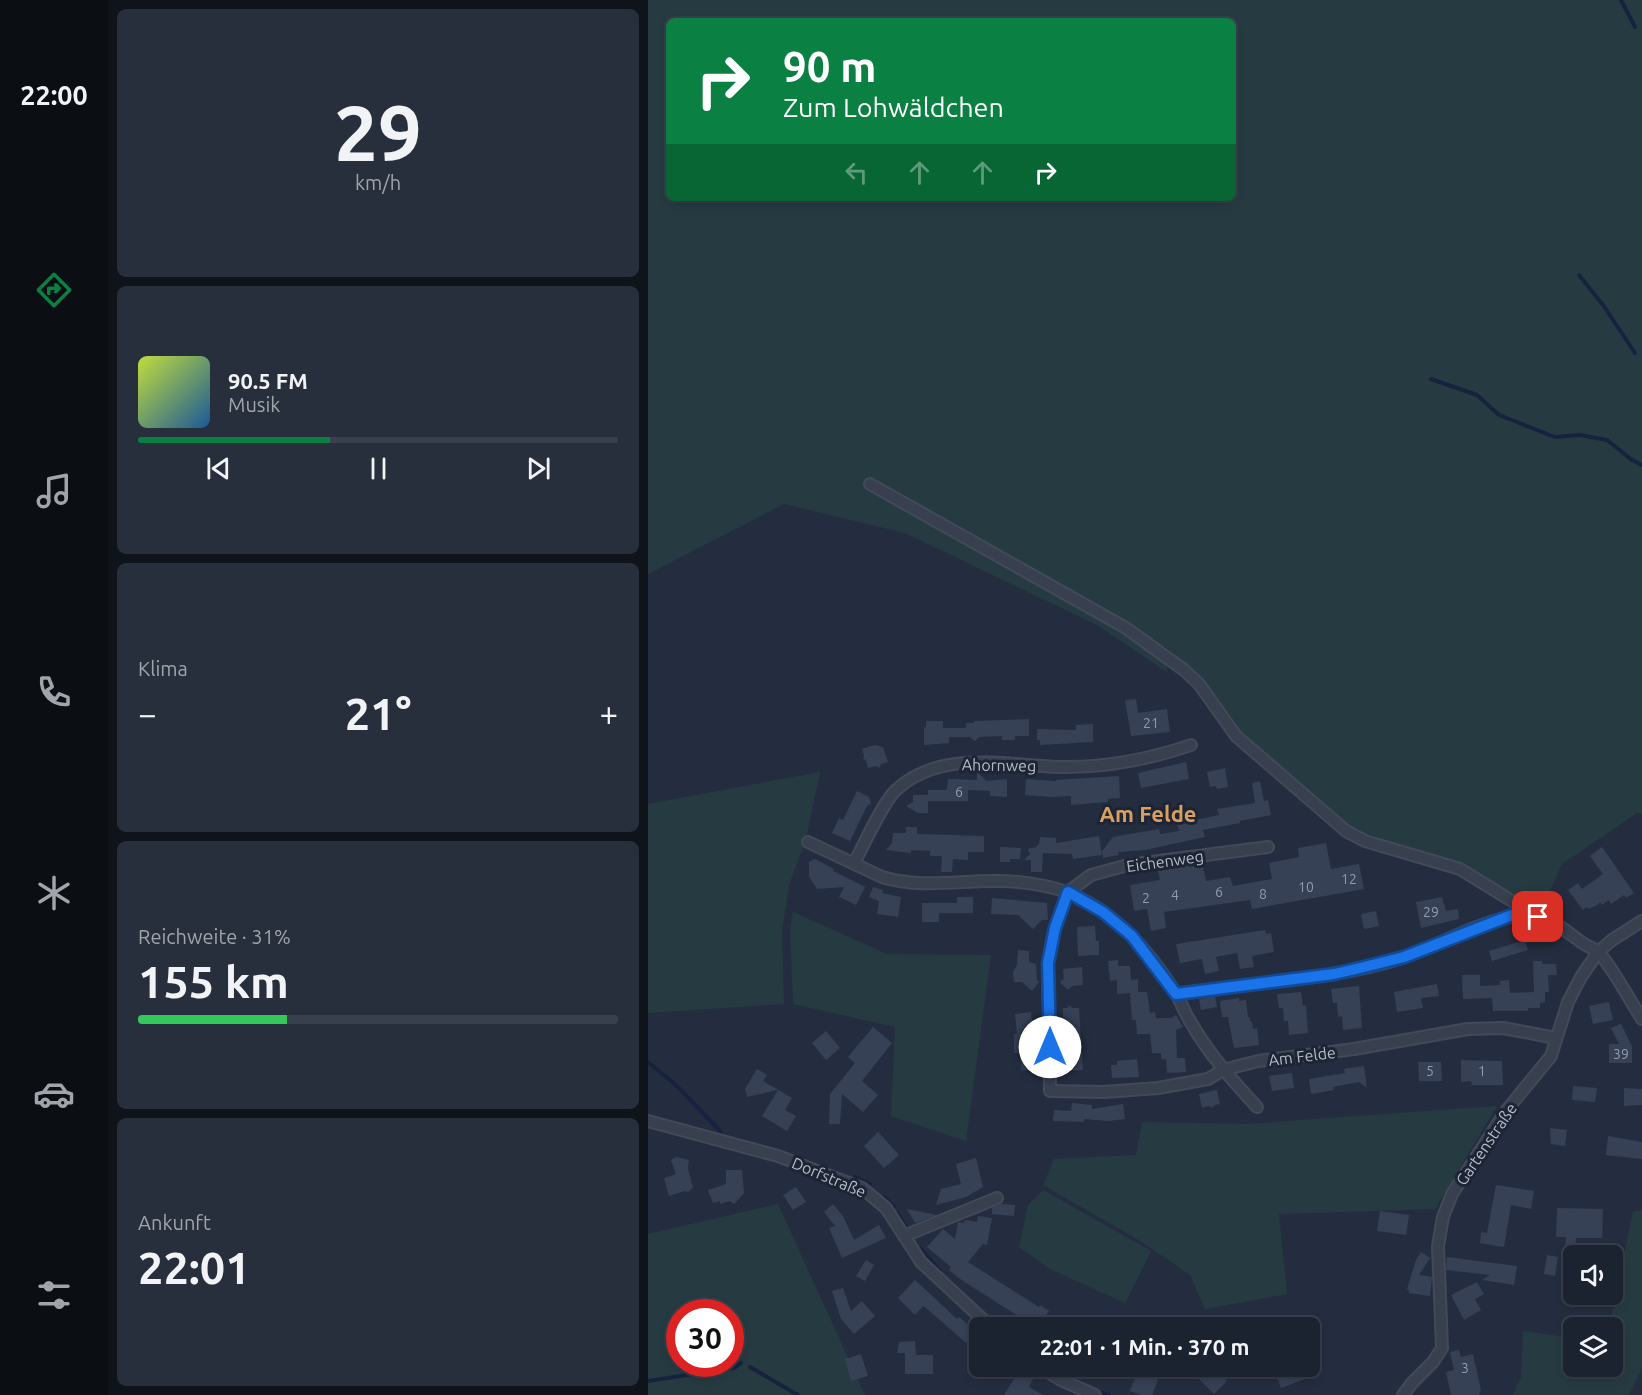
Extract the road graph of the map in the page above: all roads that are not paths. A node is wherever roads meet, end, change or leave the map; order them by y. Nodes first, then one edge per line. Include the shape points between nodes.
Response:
1 (870, 484) dead end
2 (1191, 745) dead end
3 (808, 842) dead end
4 (1268, 847) dead end
5 (854, 863) junction
6 (1068, 892) junction
7 (1538, 917) junction
8 (1642, 921) edge
9 (1598, 952) junction
10 (1176, 994) junction
11 (1642, 1019) edge
12 (1556, 1038) junction
13 (1223, 1070) junction
14 (1257, 1107) dead end
15 (648, 1121) edge
16 (997, 1198) dead end
17 (904, 1236) junction
18 (980, 1317) edge
19 (1056, 1377) edge
20 (1095, 1395) edge
21 (1403, 1395) edge

1 - 7 street via 1126,628 1168,658 1199,684 1236,736 1346,831 1365,841 1460,869
2 - 5 street, Ahornweg via 1160,756 1114,764 1066,767 974,762 932,769 891,795
3 - 5 street
4 - 6 street, Eichenweg via 1128,865 1091,875
5 - 6 street via 882,877 914,884 1012,881
6 - 10 street via 1103,912 1132,936
6 - 13 street, Am Felde via 1048,963 1050,1091 1158,1088 1208,1079
7 - 9 street via 1557,923
7 - 10 street via 1512,915 1404,957 1334,974
8 - 9 street, Gartenstraße
9 - 11 street
9 - 12 street, Gartenstraße via 1576,986
10 - 13 street
12 - 13 street, Am Felde via 1503,1028 1468,1029 1258,1061
12 - 21 street, Gartenstraße via 1551,1056 1500,1120 1447,1206 1438,1246 1442,1348
13 - 14 street
15 - 17 street, Dorfstraße via 778,1156 862,1188 886,1208
16 - 17 street
17 - 18 street, Dorfstraße via 935,1277
19 - 20 street

